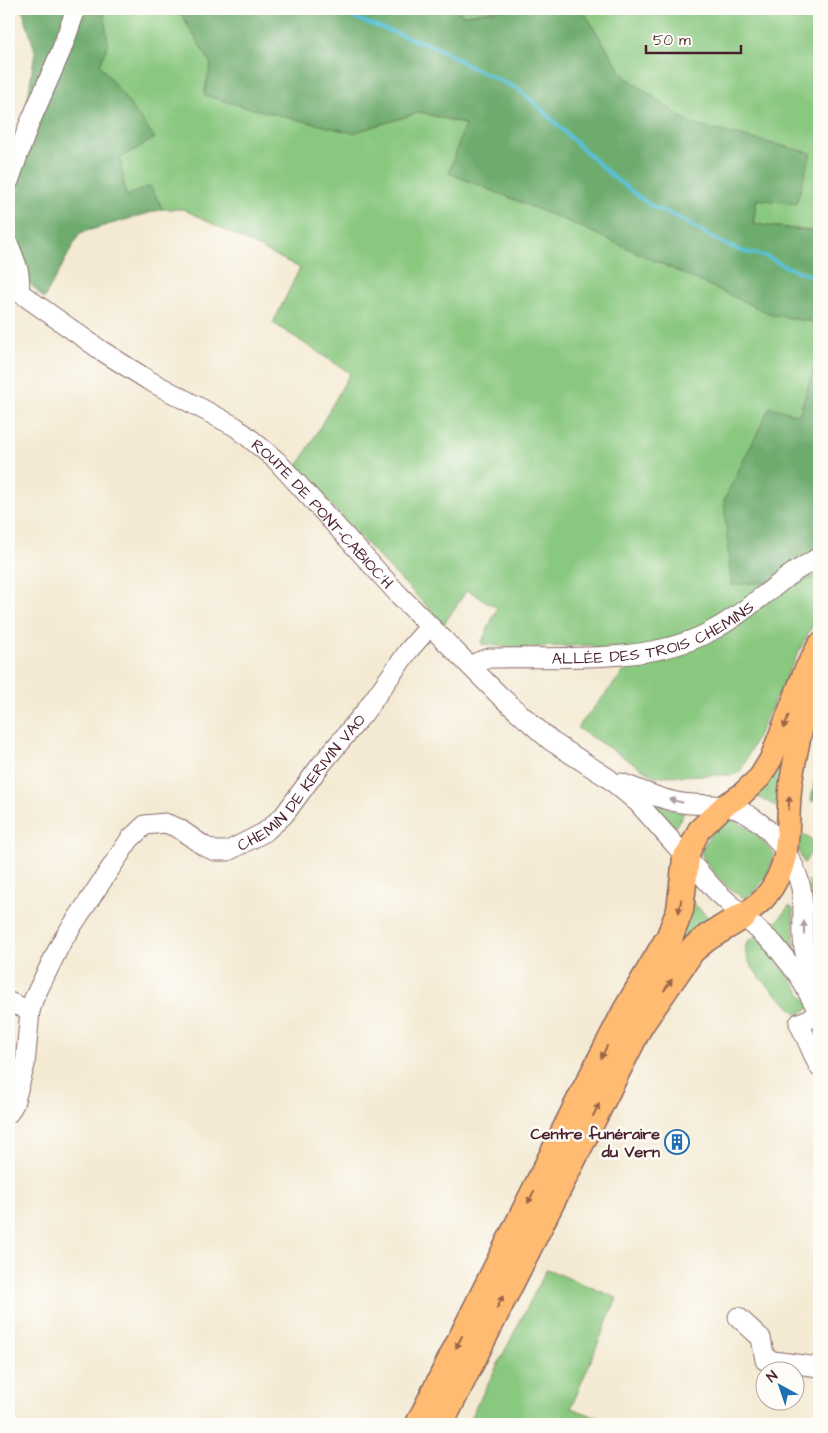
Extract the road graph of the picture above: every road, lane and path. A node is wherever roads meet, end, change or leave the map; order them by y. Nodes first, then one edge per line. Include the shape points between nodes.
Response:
1 (76, 9) edge
2 (9, 181) edge
3 (9, 245) edge
4 (14, 289) edge
5 (819, 557) edge
6 (429, 626) junction
7 (819, 645) edge
8 (471, 667) junction
9 (819, 671) edge
10 (608, 778) junction
11 (724, 806) junction
12 (787, 852) junction
13 (686, 858) junction
14 (743, 916) junction
15 (819, 992) edge
16 (9, 1002) edge
17 (30, 1011) junction
18 (819, 1014) edge
19 (819, 1067) edge
20 (9, 1113) edge
21 (738, 1317) dead end
22 (819, 1368) edge
23 (419, 1424) edge
24 (440, 1424) edge

1 - 2 street
3 - 4 street via 21,279
4 - 6 street, ROUTE DE PONT-CABIOC'H via 148,380 236,427 276,460
5 - 8 street, ALLÉE DES TROIS CHEMINS via 791,574 740,614 699,637 668,647 620,656 489,658
6 - 8 street, ROUTE DE PONT-CABIOC'H
6 - 17 street, CHEMIN DE KERIVIN VAO via 284,815 265,832 228,852 204,846 165,823 145,825 130,839 62,941
7 -> 11 main road via 805,671 771,759 760,777
8 - 10 street, ROUTE DE PONT-CABIOC'H via 551,741
12 -> 9 main road via 790,785 796,750
11 -> 10 street, ROUTE DE PONT-CABIOC'H via 682,803
10 - 13 street, ROUTE DE PONT-CABIOC'H via 638,803
11 - 12 street via 755,820
11 - 13 main road via 700,830
12 - 14 main road via 777,879 765,897
15 -> 12 street via 804,949 801,888
13 - 14 street
13 -> 23 highway via 680,910 670,936 584,1092
14 - 18 street via 774,944 799,976
24 -> 14 highway via 640,1025 692,950
16 - 17 street
17 - 20 street, CHEMIN DE KERIVIN VAO via 25,1065
18 - 19 street via 799,1022
21 - 22 street via 761,1338 765,1360

